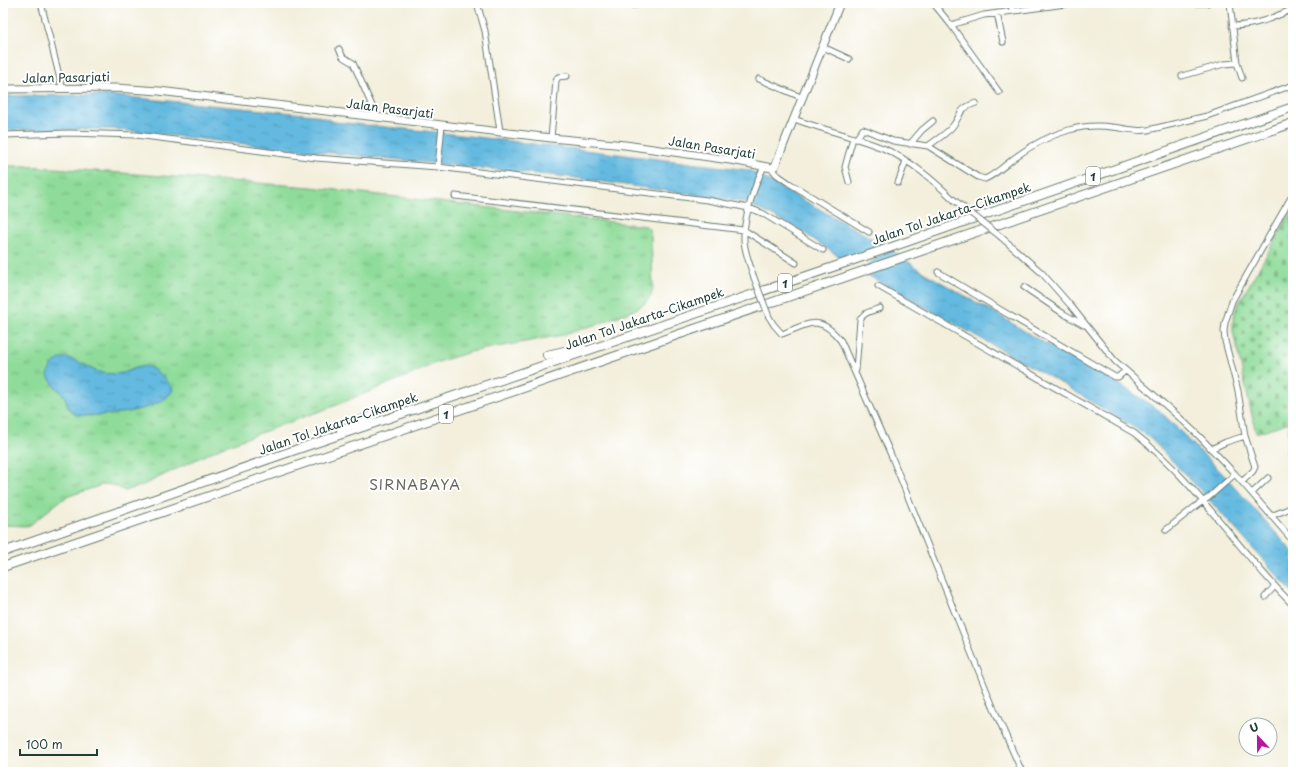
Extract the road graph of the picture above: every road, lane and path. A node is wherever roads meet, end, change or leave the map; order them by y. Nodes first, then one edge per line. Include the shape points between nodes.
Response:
1 (41, 3) edge
2 (477, 3) edge
3 (621, 3) edge
4 (651, 3) edge
5 (840, 3) edge
6 (932, 3) edge
7 (1009, 3) edge
8 (1063, 3) edge
9 (1073, 3) edge
10 (1186, 3) edge
11 (1207, 3) edge
12 (1230, 3) edge
13 (1293, 9) edge
14 (1013, 10) junction
15 (996, 13) junction
16 (951, 25) junction
17 (1232, 26) junction
18 (1004, 42) dead end
19 (823, 47) junction
20 (339, 49) dead end
21 (849, 59) dead end
22 (1237, 63) junction
23 (567, 76) dead end
24 (1182, 76) dead end
25 (1242, 78) dead end
26 (759, 79) dead end
27 (1293, 85) edge
28 (62, 87) junction
29 (3, 89) edge
30 (999, 92) dead end
31 (803, 98) junction
32 (976, 103) dead end
33 (1293, 107) edge
34 (377, 117) junction
35 (794, 119) junction
36 (933, 121) dead end
37 (1293, 123) edge
38 (442, 125) junction
39 (500, 131) junction
40 (3, 135) edge
41 (551, 138) junction
42 (855, 139) junction
43 (910, 144) junction
44 (928, 146) junction
45 (906, 161) junction
46 (438, 167) junction
47 (767, 169) junction
48 (849, 182) dead end
49 (898, 183) dead end
50 (1293, 194) edge
51 (455, 196) dead end
52 (750, 206) junction
53 (744, 230) junction
54 (869, 232) dead end
55 (823, 250) dead end
56 (796, 263) dead end
57 (938, 272) dead end
58 (878, 286) dead end
59 (1024, 287) dead end
60 (880, 308) dead end
61 (1085, 325) junction
62 (606, 343) junction
63 (547, 355) dead end
64 (1125, 370) junction
65 (856, 373) junction
66 (375, 414) dead end
67 (1245, 436) junction
68 (298, 449) junction
69 (1211, 449) junction
70 (1235, 474) junction
71 (1268, 478) dead end
72 (1242, 482) junction
73 (1252, 493) junction
74 (1206, 500) junction
75 (1293, 507) edge
76 (1271, 516) junction
77 (1166, 530) dead end
78 (1293, 541) edge
79 (3, 552) edge
80 (3, 567) edge
81 (1275, 586) junction
82 (1265, 597) dead end
83 (1293, 605) edge
84 (1022, 772) edge

1 - 28 street
2 - 39 street via 485,31
3 - 4 street
5 - 19 main road
6 - 16 street
7 - 14 street
8 - 9 street
8 - 14 street
10 - 11 street
12 - 17 street
13 - 17 street via 1260,23
14 - 15 street
15 - 16 street
15 - 18 street
16 - 30 street
17 - 22 street
19 - 21 street
19 - 31 main road
20 - 34 street via 343,57 353,63
22 - 24 street via 1224,64
22 - 25 street
23 - 41 street via 558,78 556,82
26 - 31 street
27 - 44 street via 1207,116 1158,128 1141,131 1110,126 1088,126 1069,130 1018,155 985,179 978,178
28 - 29 main road, Jalan Pasarjati
28 - 34 main road, Jalan Pasarjati via 130,88
31 - 35 main road
32 - 44 street via 965,108 951,128
33 - 62 highway, Jalan Tol Jakarta–Cikampek / 1
34 - 38 main road, Jalan Pasarjati
35 - 42 street
35 - 47 main road via 775,166
36 - 43 street
37 - 80 highway, 1
38 - 39 main road, Jalan Pasarjati
38 - 46 street
39 - 41 main road, Jalan Pasarjati
40 - 46 street via 136,135 316,158
41 - 47 main road, Jalan Pasarjati via 625,145 737,161
42 - 43 street via 863,129 893,141
42 - 45 street via 886,150
42 - 48 street via 845,167
43 - 44 street
45 - 49 street
45 - 61 street, bridge via 928,176 1042,273
46 - 52 street
47 - 52 street
47 - 54 street
50 - 67 street via 1232,300 1225,323 1225,341 1238,391
51 - 53 street
52 - 53 street
52 - 55 street
53 - 56 street
53 - 65 street, bridge via 753,275 774,325 782,334 811,323 828,327 841,342
57 - 64 street via 1115,378
58 - 74 street via 1134,432
59 - 61 street
60 - 65 street via 862,316
61 - 64 street
62 - 63 highway
62 - 68 highway, Jalan Tol Jakarta–Cikampek / 1
64 - 69 street
65 - 84 street
66 - 68 highway
67 - 69 street
67 - 72 street via 1255,467
68 - 79 highway, Jalan Tol Jakarta–Cikampek / 1
69 - 70 street
70 - 72 street
70 - 74 street
71 - 73 street
72 - 73 street
73 - 76 street
74 - 77 street
74 - 81 street
75 - 76 street
76 - 78 street
81 - 82 street
81 - 83 street

